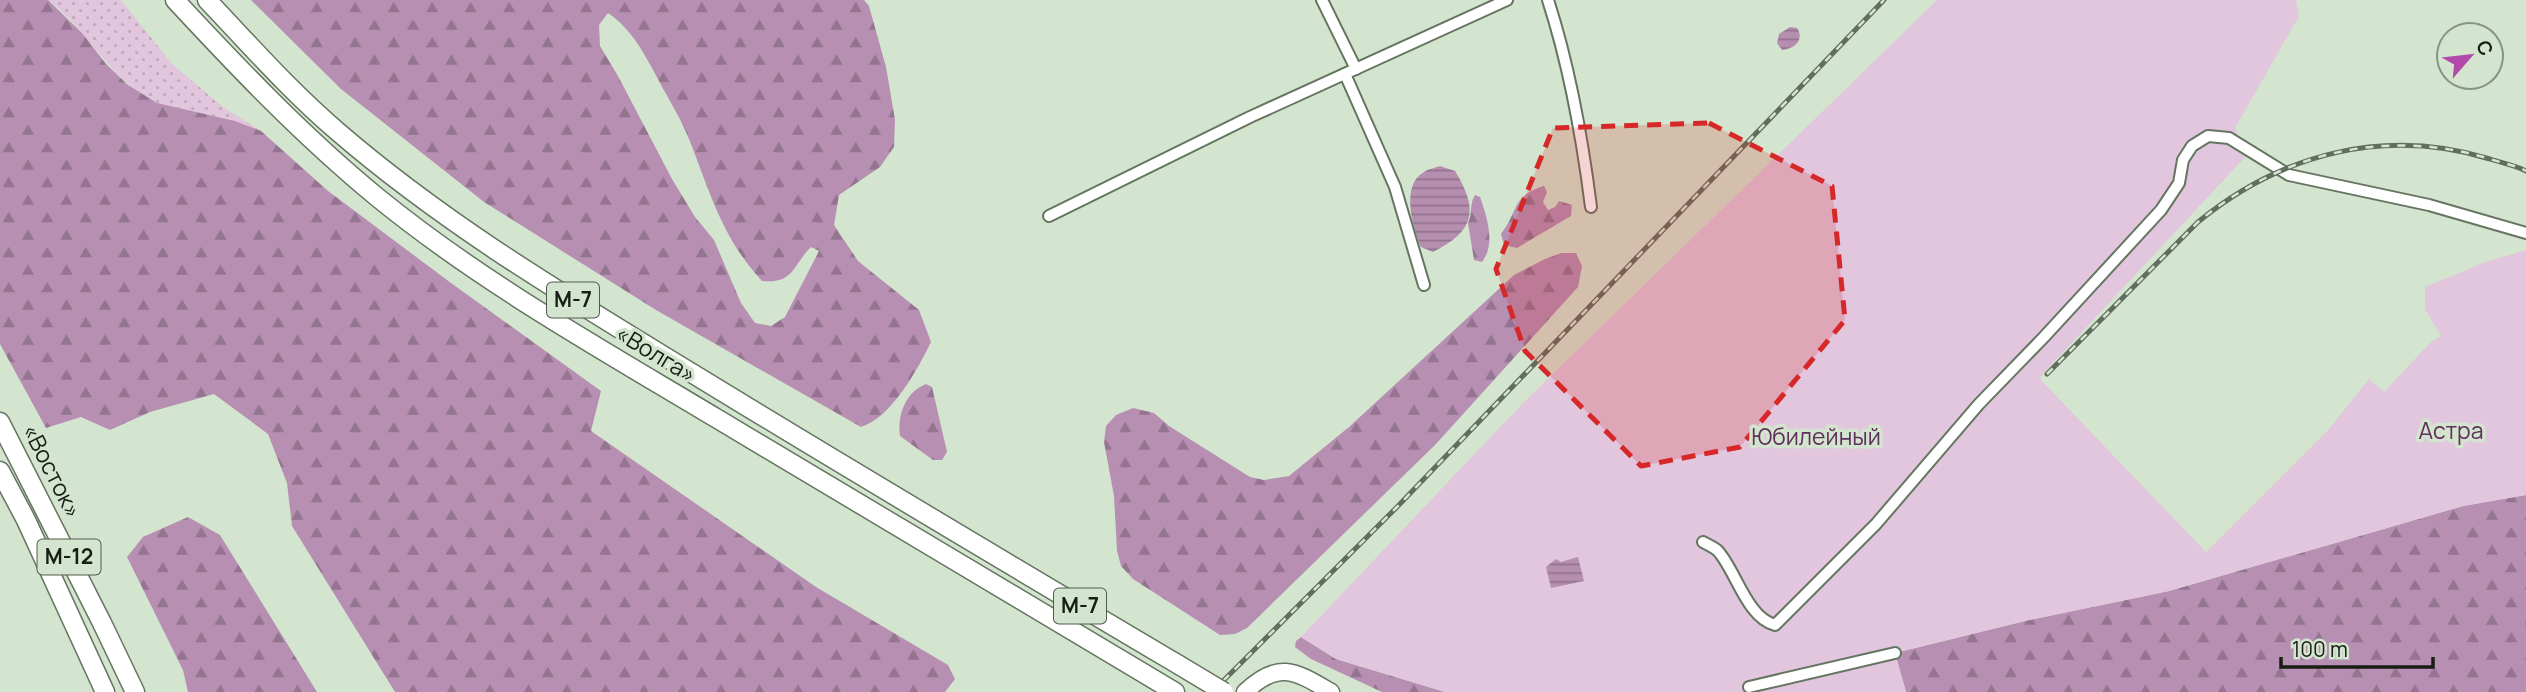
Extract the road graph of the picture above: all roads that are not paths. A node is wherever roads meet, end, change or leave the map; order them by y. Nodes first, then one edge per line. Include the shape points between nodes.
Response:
1 (175, 0) edge
2 (207, 0) edge
3 (1322, 0) edge
4 (1507, 0) edge
5 (1548, 0) edge
6 (1356, 69) junction
7 (1345, 74) junction
8 (1591, 206) dead end
9 (1049, 216) dead end
10 (2526, 233) edge
11 (1424, 285) dead end
12 (0, 422) edge
13 (0, 471) edge
14 (1703, 542) dead end
15 (1895, 653) dead end
16 (1749, 687) dead end
17 (1168, 688) edge
18 (105, 692) edge
19 (135, 692) edge
20 (1224, 692) edge
21 (1245, 692) edge
22 (1331, 692) edge

1 - 17 highway, «Волга» / М-7 via 331,158 444,247 667,389
2 - 20 highway, «Волга» / М-7, bridge via 336,130 478,239 819,451
3 - 6 street
4 - 6 street
5 - 8 street via 1564,49
6 - 7 street
7 - 9 street
7 - 11 street via 1395,187
10 - 14 street via 2429,205 2289,175 2229,138 2208,136 2192,146 2183,160 2179,183 2161,210 1979,404 1876,524 1775,625 1765,622 1717,550
12 - 19 highway, «Восток» / М-12
13 - 18 highway, «Восток» / М-12
15 - 16 street
21 - 22 main road via 1266,675 1281,671 1296,673

